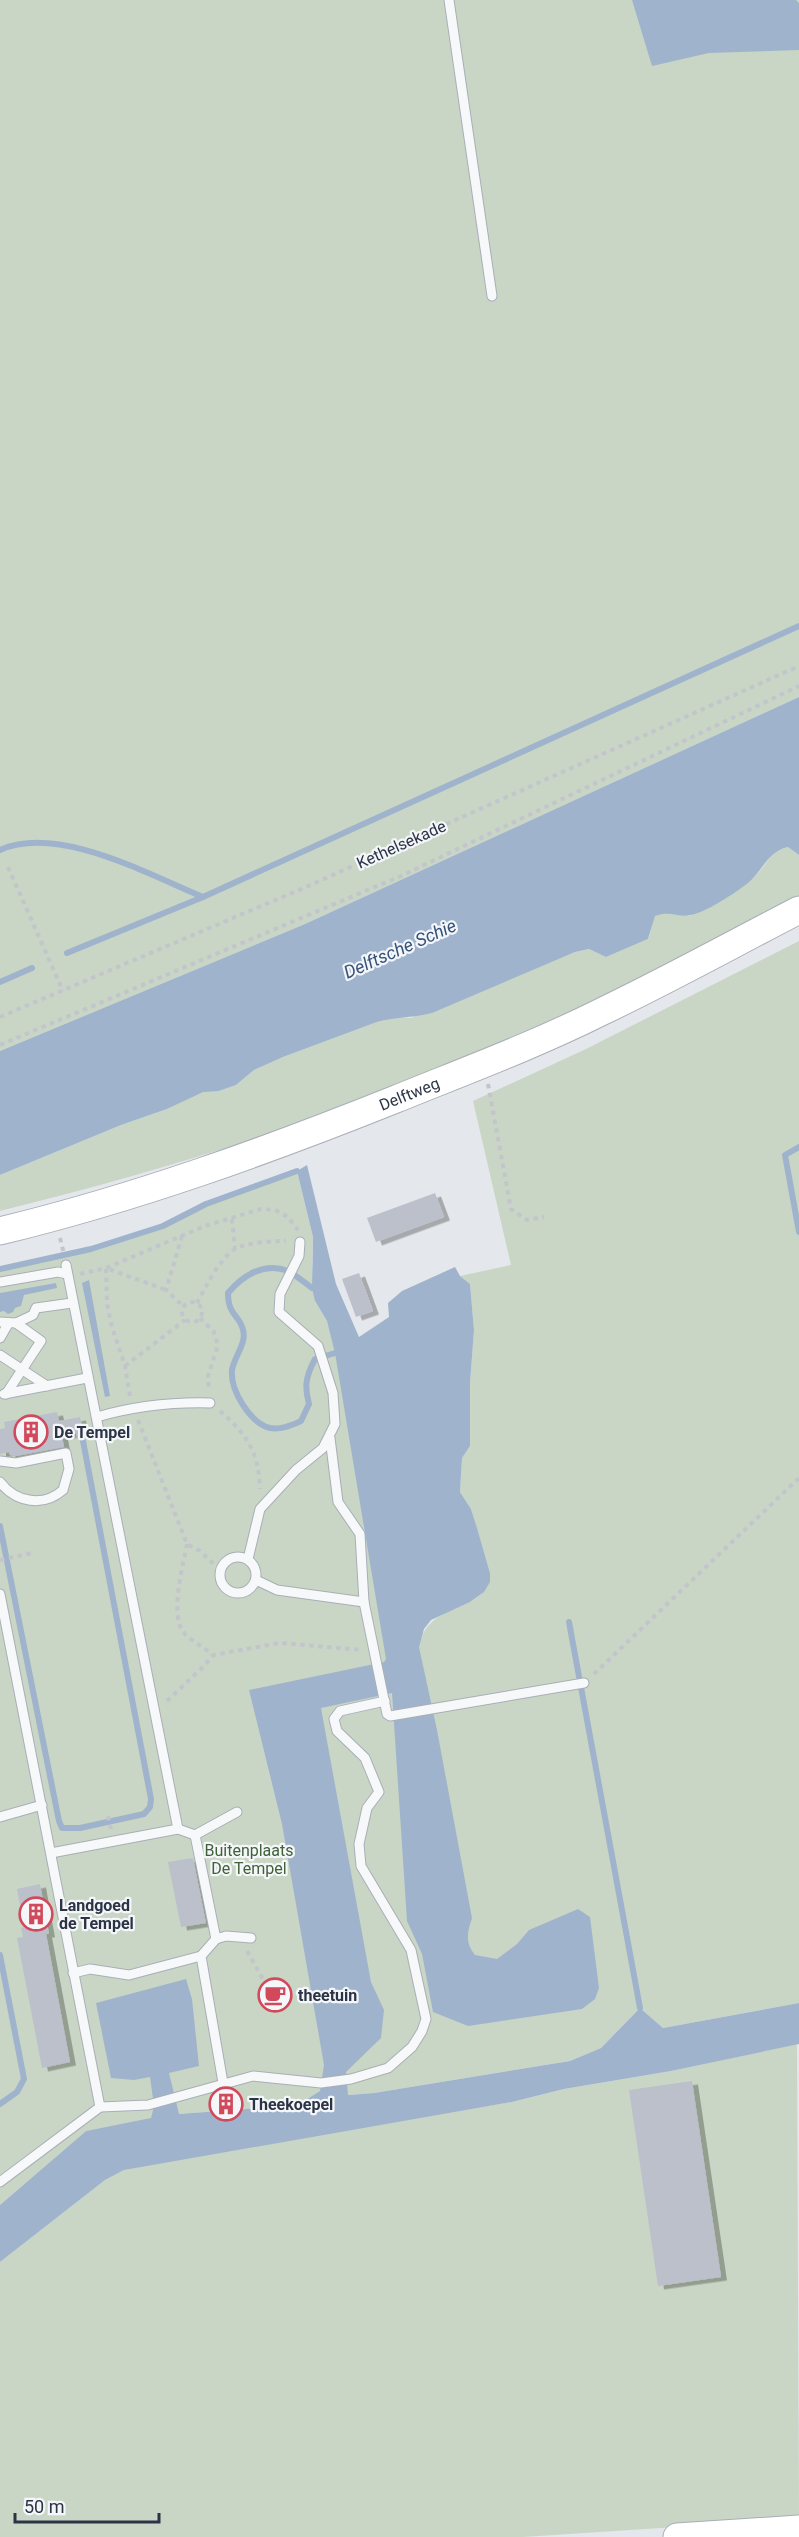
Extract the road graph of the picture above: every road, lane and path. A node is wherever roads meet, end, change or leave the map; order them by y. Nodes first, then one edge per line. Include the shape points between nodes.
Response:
1 (449, 0) edge
2 (492, 296) dead end
3 (799, 666) edge
4 (799, 686) edge
5 (8, 867) dead end
6 (799, 910) edge
7 (63, 991) junction
8 (0, 1017) edge
9 (0, 1045) edge
10 (489, 1090) dead end
11 (544, 1217) dead end
12 (232, 1219) junction
13 (0, 1231) edge
14 (182, 1236) junction
15 (300, 1242) junction
16 (235, 1249) junction
17 (106, 1268) junction
18 (66, 1269) junction
19 (0, 1282) edge
20 (166, 1290) junction
21 (72, 1303) junction
22 (197, 1304) junction
23 (183, 1306) junction
24 (200, 1318) junction
25 (185, 1320) junction
26 (8, 1323) edge
27 (0, 1338) edge
28 (0, 1355) edge
29 (126, 1366) junction
30 (21, 1370) junction
31 (87, 1378) junction
32 (47, 1386) junction
33 (3, 1394) edge
34 (210, 1403) junction
35 (132, 1407) junction
36 (97, 1417) junction
37 (100, 1431) junction
38 (330, 1438) junction
39 (66, 1453) junction
40 (0, 1461) edge
41 (799, 1478) edge
42 (0, 1482) edge
43 (260, 1509) junction
44 (187, 1544) junction
45 (32, 1553) dead end
46 (248, 1559) junction
47 (1, 1560) edge
48 (219, 1569) junction
49 (256, 1580) junction
50 (0, 1594) edge
51 (364, 1602) junction
52 (375, 1651) junction
53 (213, 1655) junction
54 (584, 1683) joint
55 (384, 1698) junction
56 (156, 1711) junction
57 (42, 1805) junction
58 (237, 1812) dead end
59 (108, 1816) dead end
60 (0, 1817) edge
61 (111, 1828) dead end
62 (178, 1829) junction
63 (195, 1835) junction
64 (51, 1853) junction
65 (234, 1937) junction
66 (251, 1938) dead end
67 (216, 1939) junction
68 (201, 1956) junction
69 (74, 1973) junction
70 (268, 1988) dead end
71 (223, 2084) junction
72 (226, 2100) dead end
73 (100, 2107) junction
74 (0, 2182) edge
75 (799, 2529) edge
76 (677, 2537) edge

1 - 2 lane
3 - 7 path, Kethelsekade via 306,887
4 - 9 path via 401,876
5 - 7 path
6 - 13 street, Delftweg via 600,1012 458,1074 202,1173
7 - 8 path, Kethelsekade
10 - 11 path via 511,1209 527,1220
12 - 14 path
12 - 15 path via 261,1209 275,1210 288,1217
12 - 16 path
14 - 17 path
14 - 20 path
15 - 16 path via 268,1241
15 - 38 lane via 299,1256 280,1294 279,1312 318,1346 326,1364 335,1424
16 - 22 path via 214,1273
17 - 18 path via 78,1275
17 - 20 path
17 - 29 path via 107,1304
18 - 19 lane
18 - 21 lane
20 - 23 path
21 - 26 lane via 36,1308 33,1315
21 - 31 lane
22 - 23 path
22 - 24 path
23 - 25 path
24 - 25 path
24 - 34 path via 214,1332 218,1345 208,1376
25 - 29 path
26 - 27 lane
26 - 30 lane via 41,1341
28 - 30 lane
29 - 35 path
30 - 32 lane
30 - 33 lane
31 - 32 lane
31 - 36 lane
32 - 33 lane
34 - 35 lane
34 - 43 path via 232,1421 252,1448 260,1469
35 - 36 lane
35 - 44 path
36 - 37 lane
37 - 39 path via 73,1436
37 - 56 lane
38 - 43 lane
38 - 51 lane via 338,1502 360,1534
39 - 40 lane via 16,1463
39 - 42 lane via 68,1480 63,1490 47,1501 18,1497
41 - 54 path
43 - 46 lane
44 - 48 path
44 - 53 path via 178,1605 181,1629
45 - 47 path
46 - 48 lane via 233,1558
46 - 49 lane via 258,1574
48 - 49 lane via 219,1581 234,1594 242,1593
49 - 51 lane via 277,1590
50 - 57 lane
51 - 52 lane
52 - 53 path via 280,1643
52 - 55 lane
53 - 56 path
54 - 55 lane via 390,1716
55 - 71 lane via 340,1711 333,1719 337,1731 365,1758 379,1792 367,1808 359,1844 361,1866 411,1950 426,2019 422,2031 412,2047 388,2068 351,2079 321,2083 253,2076
56 - 62 lane
57 - 60 lane
57 - 64 lane
58 - 63 lane
59 - 61 path
62 - 63 lane
62 - 64 lane
63 - 67 lane
64 - 69 lane
65 - 66 lane
65 - 67 lane
65 - 70 path via 248,1952
67 - 68 lane
68 - 69 lane via 129,1975 90,1969
68 - 71 lane
69 - 73 lane
71 - 72 lane
71 - 73 lane via 148,2105
73 - 74 lane
75 - 76 street

